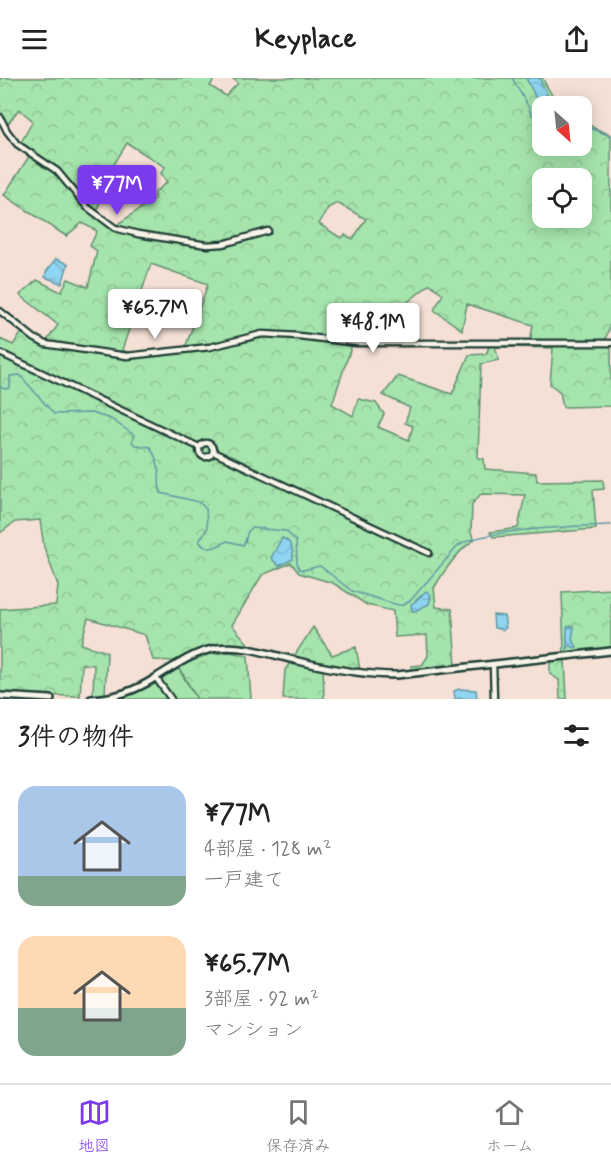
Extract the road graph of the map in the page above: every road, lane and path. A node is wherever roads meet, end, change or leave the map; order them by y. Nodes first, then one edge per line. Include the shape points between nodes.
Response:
1 (0, 117) edge
2 (268, 231) dead end
3 (0, 311) edge
4 (611, 344) edge
5 (0, 353) edge
6 (199, 447) junction
7 (213, 453) junction
8 (429, 552) dead end
9 (611, 651) edge
10 (493, 664) junction
11 (156, 678) junction
12 (0, 696) edge
13 (51, 699) edge
14 (91, 699) edge
15 (171, 699) edge
16 (494, 699) edge

1 - 2 street via 17,144 57,171 87,207 115,228 207,245
3 - 4 street via 45,344 127,356 210,347 262,334 365,343
5 - 6 street
6 - 7 street via 203,456
6 - 7 street via 210,443
7 - 8 street
9 - 10 street
10 - 11 street via 373,675 226,648 192,655
10 - 16 street
11 - 14 street via 123,694
11 - 15 street
12 - 13 street

